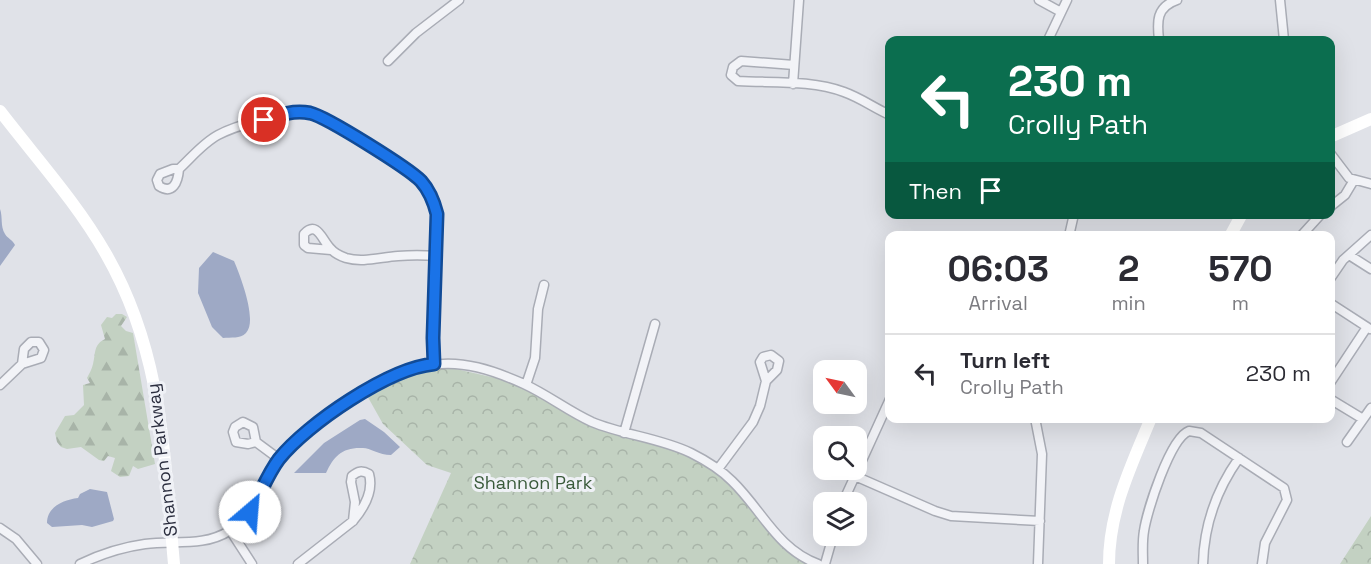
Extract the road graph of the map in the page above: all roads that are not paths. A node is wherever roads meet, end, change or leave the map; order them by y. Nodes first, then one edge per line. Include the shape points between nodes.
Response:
1 (459, 0) edge
2 (799, 0) edge
3 (1039, 0) edge
4 (1067, 0) edge
5 (1177, 0) edge
6 (1280, 0) edge
7 (1061, 12) junction
8 (1050, 36) edge
9 (1158, 36) edge
10 (1284, 36) edge
11 (388, 61) dead end
12 (794, 65) junction
13 (793, 84) junction
14 (0, 111) edge
15 (885, 112) edge
16 (1371, 119) edge
17 (1335, 135) edge
18 (1335, 160) edge
19 (180, 169) dead end
20 (1354, 180) junction
21 (1371, 184) edge
22 (1335, 203) edge
23 (1317, 219) edge
24 (1306, 231) edge
25 (1371, 236) edge
26 (331, 250) dead end
27 (1348, 255) junction
28 (436, 256) junction
29 (1371, 270) edge
30 (1335, 271) edge
31 (544, 285) dead end
32 (1335, 306) edge
33 (655, 324) dead end
34 (1369, 328) edge
35 (22, 364) dead end
36 (434, 364) junction
37 (1335, 376) edge
38 (766, 381) dead end
39 (0, 385) edge
40 (526, 385) junction
41 (1335, 402) edge
42 (1371, 408) edge
43 (885, 410) edge
44 (1363, 419) junction
45 (1036, 423) edge
46 (1149, 423) edge
47 (624, 432) junction
48 (256, 442) dead end
49 (1347, 442) dead end
50 (867, 450) edge
51 (1239, 458) junction
52 (279, 459) junction
53 (718, 469) junction
54 (864, 480) edge
55 (352, 521) junction
56 (1040, 521) junction
57 (0, 528) edge
58 (230, 530) junction
59 (172, 543) junction
60 (830, 546) edge
61 (37, 564) edge
62 (81, 564) edge
63 (174, 564) edge
64 (252, 564) edge
65 (298, 564) edge
66 (818, 564) edge
67 (825, 564) edge
68 (1038, 564) edge
69 (1109, 564) edge
70 (1143, 564) edge
71 (1203, 564) edge
72 (1262, 564) edge

1 - 11 street
2 - 12 street
3 - 7 street
4 - 7 street
5 - 9 street via 1160,13
6 - 10 street
7 - 8 street
12 - 13 street
12 - 13 street via 741,61 731,71 738,81
13 - 15 street via 842,91
14 - 59 street, Shannon Parkway via 81,216 107,255 130,304 148,355 159,408
16 - 17 street
18 - 20 street
19 - 28 street via 225,132 291,112 317,115 423,184 437,214
20 - 21 street
20 - 22 street
23 - 24 street
25 - 27 street
26 - 28 street via 358,259
27 - 29 street
27 - 30 street
28 - 36 street
31 - 40 street via 535,358
32 - 34 street
33 - 47 street
34 - 37 street
35 - 39 street
36 - 40 street via 481,368
36 - 52 street via 388,378 324,417
38 - 53 street via 753,422
40 - 47 street via 578,415
41 - 44 street
42 - 44 street
43 - 50 street
44 - 49 street
45 - 56 street via 1042,454
46 - 69 street via 1118,499
47 - 53 street via 687,451
48 - 52 street
51 - 70 street via 1201,433 1189,431 1179,437 1153,496 1144,532
51 - 71 street via 1226,478 1211,516
51 - 72 street via 1279,484 1286,494 1287,500 1265,543
52 - 58 street via 250,512
53 - 66 street via 738,487 783,543
54 - 56 street via 951,516
55 - 55 street via 370,490 369,474 363,471 352,476
55 - 65 street
56 - 68 street
57 - 61 street via 16,538
58 - 59 street via 205,540
58 - 64 street
59 - 62 street via 118,549
59 - 63 street, Shannon Parkway
60 - 67 street

